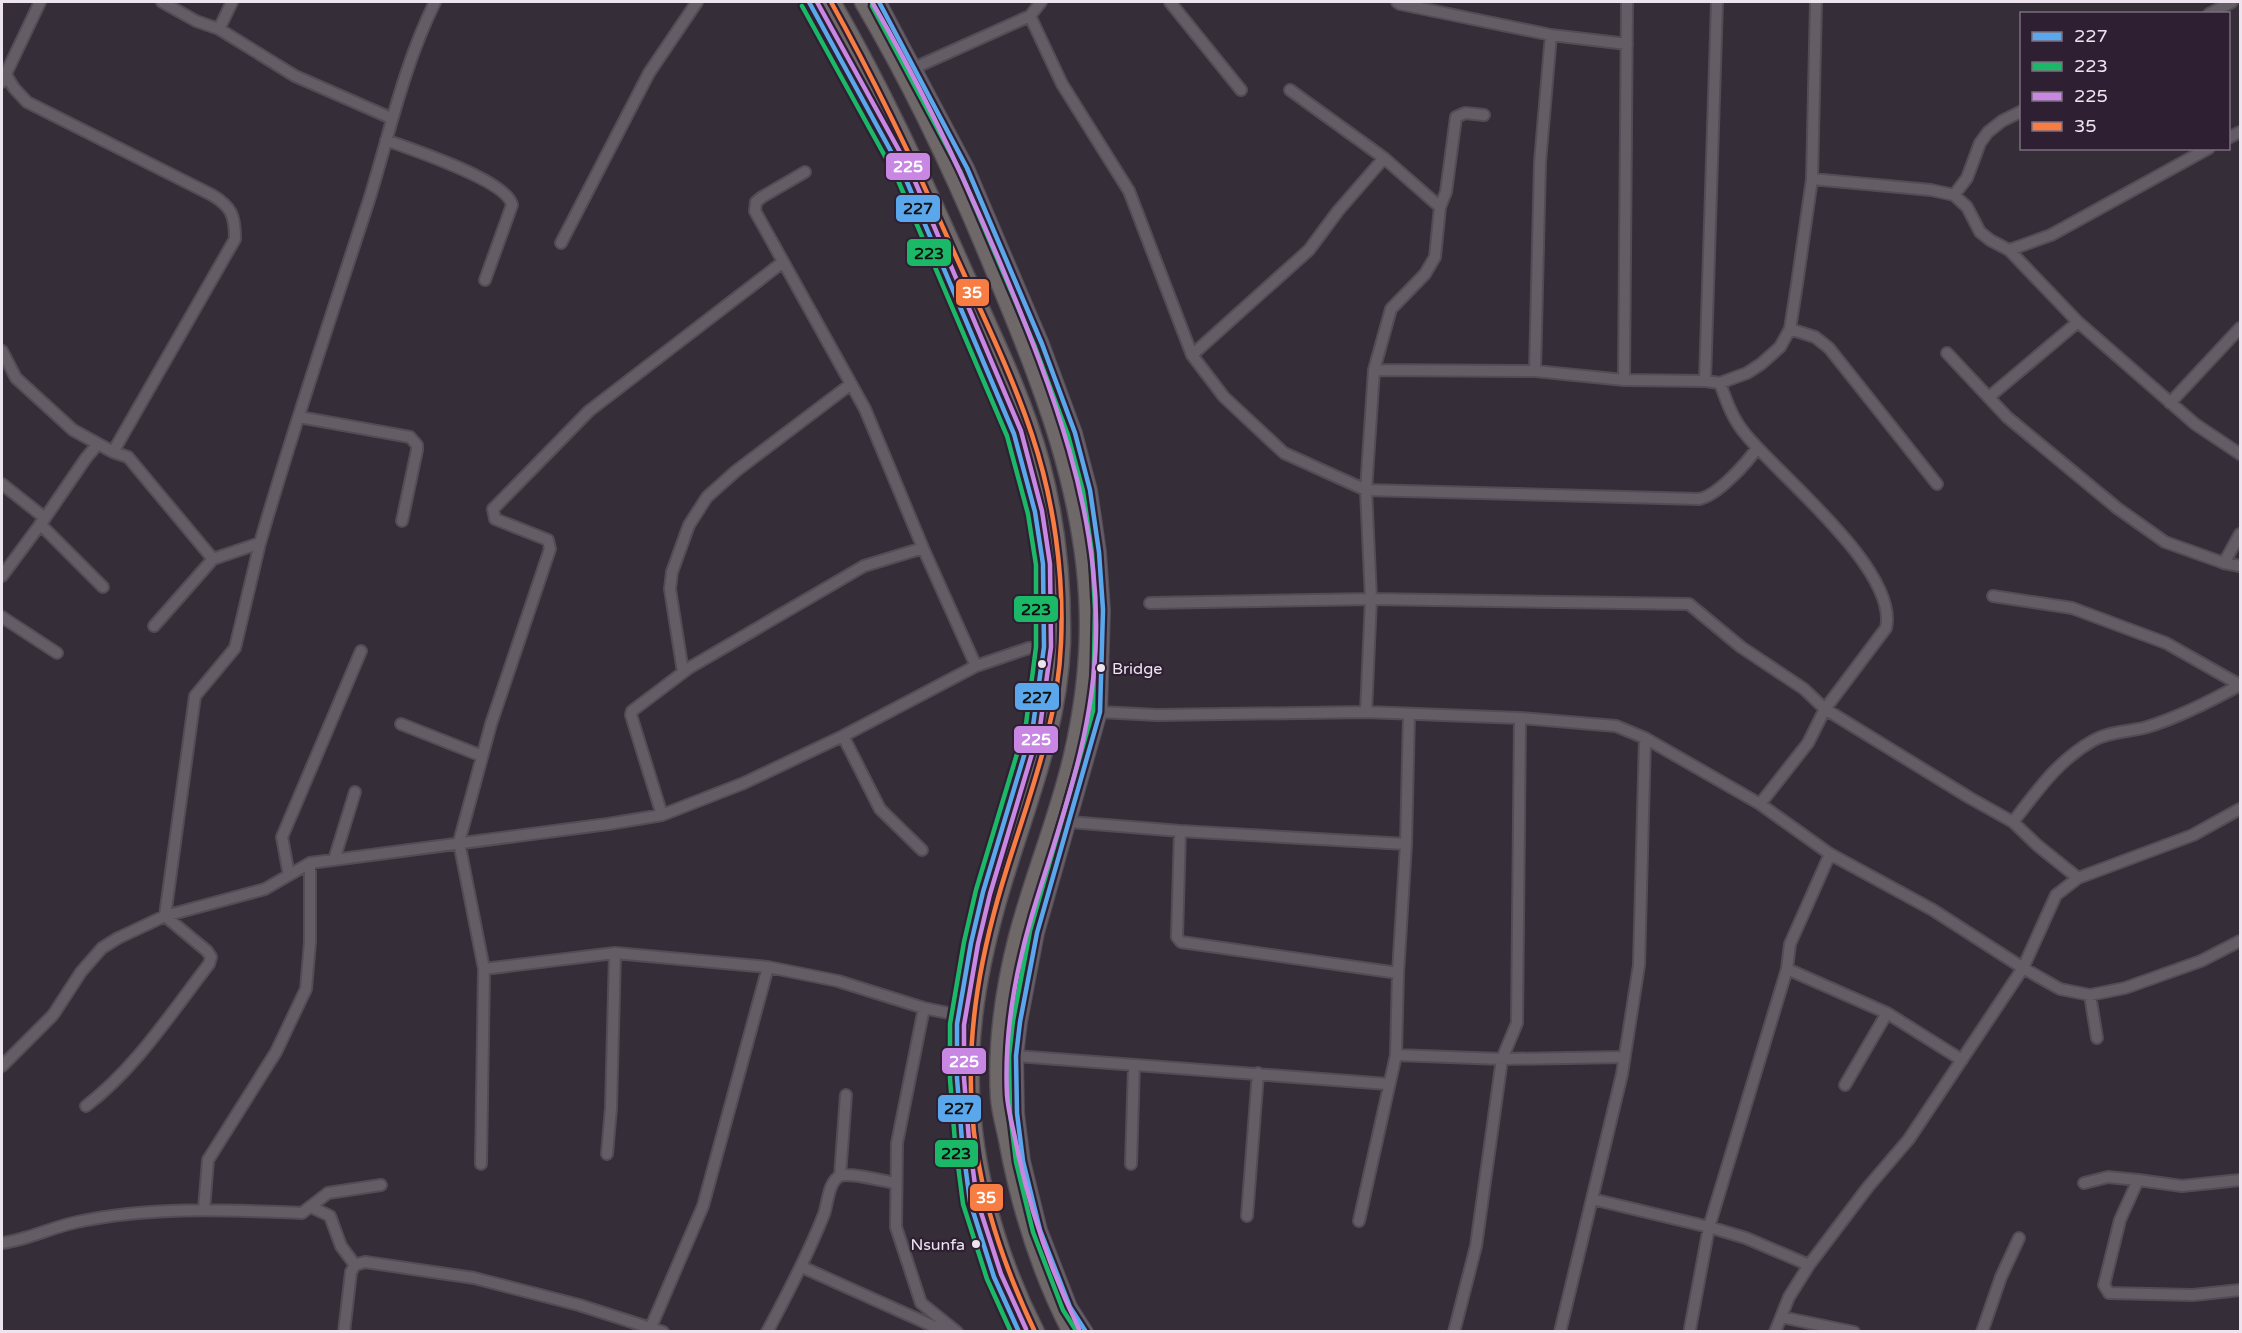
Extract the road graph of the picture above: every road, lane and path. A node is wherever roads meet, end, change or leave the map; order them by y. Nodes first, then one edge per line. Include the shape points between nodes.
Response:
1 (40, 2) edge
2 (162, 2) edge
3 (232, 2) edge
4 (435, 2) edge
5 (697, 2) edge
6 (864, 2) edge
7 (879, 2) edge
8 (1041, 2) edge
9 (1170, 2) edge
10 (1397, 2) edge
11 (1627, 2) edge
12 (1717, 2) edge
13 (1816, 2) edge
14 (2232, 2) edge
15 (832, 3) edge
16 (811, 6) edge
17 (2213, 12) edge
18 (1030, 16) junction
19 (219, 29) junction
20 (1551, 35) junction
21 (1627, 44) junction
22 (914, 68) junction
23 (4, 78) edge
24 (1242, 90) dead end
25 (1290, 90) dead end
26 (2020, 112) edge
27 (1484, 115) dead end
28 (391, 118) junction
29 (386, 140) junction
30 (941, 148) junction
31 (2205, 150) edge
32 (1384, 158) junction
33 (914, 162) junction
34 (805, 172) dead end
35 (1812, 179) junction
36 (1954, 195) junction
37 (1440, 207) junction
38 (931, 219) junction
39 (561, 243) dead end
40 (2009, 250) junction
41 (783, 262) junction
42 (485, 280) dead end
43 (2078, 322) junction
44 (2241, 328) edge
45 (1790, 329) junction
46 (2, 351) edge
47 (1947, 353) dead end
48 (1192, 355) junction
49 (1374, 369) junction
50 (1535, 370) junction
51 (1624, 380) junction
52 (1705, 381) junction
53 (1720, 383) junction
54 (851, 384) junction
55 (1989, 397) junction
56 (2170, 403) junction
57 (299, 417) junction
58 (98, 444) junction
59 (1757, 448) junction
60 (113, 452) junction
61 (2241, 454) edge
62 (2, 483) edge
63 (1937, 484) dead end
64 (1366, 490) junction
65 (402, 520) dead end
66 (43, 521) junction
67 (2241, 534) edge
68 (260, 543) junction
69 (923, 548) junction
70 (213, 559) junction
71 (2224, 563) junction
72 (2241, 566) edge
73 (2, 576) edge
74 (103, 586) dead end
75 (1992, 596) dead end
76 (1371, 599) junction
77 (1150, 603) dead end
78 (2, 617) edge
79 (154, 626) dead end
80 (1044, 647) junction
81 (361, 651) dead end
82 (57, 653) dead end
83 (976, 666) junction
84 (683, 672) junction
85 (2240, 685) edge
86 (1825, 709) junction
87 (1100, 712) junction
88 (1366, 712) junction
89 (1409, 714) junction
90 (1520, 718) junction
91 (401, 724) dead end
92 (843, 736) junction
93 (1645, 738) junction
94 (483, 756) junction
95 (355, 792) dead end
96 (1760, 804) junction
97 (2241, 809) edge
98 (662, 815) junction
99 (1070, 822) junction
100 (2013, 822) junction
101 (1180, 831) junction
102 (459, 842) junction
103 (1406, 844) junction
104 (922, 850) dead end
105 (1830, 855) junction
106 (334, 860) junction
107 (310, 863) junction
108 (290, 875) junction
109 (2078, 878) junction
110 (165, 916) junction
111 (2241, 941) edge
112 (615, 953) junction
113 (768, 967) junction
114 (2023, 968) junction
115 (484, 969) junction
116 (1787, 969) junction
117 (1398, 973) junction
118 (2090, 995) junction
119 (924, 1008) junction
120 (1887, 1013) junction
121 (958, 1015) junction
122 (2097, 1038) dead end
123 (1396, 1055) junction
124 (1016, 1056) junction
125 (1624, 1057) junction
126 (1502, 1059) junction
127 (1962, 1060) junction
128 (1134, 1065) junction
129 (2, 1066) edge
130 (1258, 1073) junction
131 (1388, 1084) junction
132 (1845, 1085) dead end
133 (846, 1095) dead end
134 (86, 1106) dead end
135 (607, 1154) dead end
136 (481, 1164) dead end
137 (1131, 1164) dead end
138 (840, 1176) junction
139 (2138, 1180) junction
140 (2241, 1180) edge
141 (895, 1183) junction
142 (2084, 1183) dead end
143 (381, 1185) dead end
144 (1592, 1199) junction
145 (311, 1208) junction
146 (204, 1209) junction
147 (1247, 1216) dead end
148 (1359, 1221) dead end
149 (1709, 1227) junction
150 (2019, 1238) dead end
151 (2, 1243) edge
152 (355, 1265) junction
153 (1809, 1265) junction
154 (802, 1267) junction
155 (2241, 1290) edge
156 (1781, 1317) junction
157 (651, 1327) junction
158 (1690, 1329) dead end
159 (948, 1330) edge
160 (344, 1332) edge
161 (663, 1332) edge
162 (767, 1332) edge
163 (1019, 1332) edge
164 (1035, 1332) edge
165 (1072, 1332) edge
166 (1086, 1332) edge
167 (1454, 1332) edge
168 (1560, 1332) edge
169 (1775, 1332) edge
170 (1854, 1332) edge
171 (1982, 1332) edge

1 - 23 street
2 - 19 street
3 - 19 street
4 - 28 street via 422,27
5 - 39 street via 649,73
6 - 30 main road
7 - 22 street
8 - 18 street
9 - 24 street
10 - 20 street
11 - 21 street
12 - 52 street
13 - 35 street
14 - 17 street
15 - 16 main road
15 - 33 main road
16 - 38 street
18 - 22 street
18 - 48 street via 1062,84 1129,191
19 - 28 street via 295,76
20 - 21 street
20 - 50 street via 1540,162
21 - 51 street
22 - 87 street via 967,168 1042,344 1075,433 1090,490 1099,552 1103,610
23 - 60 street via 27,102 224,202 235,223 235,239
25 - 32 street
26 - 36 street via 1988,132 1967,178
27 - 37 street via 1464,113 1456,117 1446,192
28 - 29 street
29 - 42 street via 479,177 510,198 512,205
29 - 57 street
30 - 33 main road
30 - 165 main road via 1032,359 1065,461 1086,571 1089,624 1082,712 1072,759 1018,939 1002,1027 1000,1099 1014,1172 1037,1252
31 - 40 street via 2052,235
32 - 37 street
32 - 48 street via 1309,250
33 - 38 main road
34 - 41 street via 756,202 755,211
35 - 36 street
35 - 45 street
36 - 40 street via 1967,207 1980,232
37 - 49 street via 1436,257 1391,309
38 - 80 street via 1014,434 1035,512 1043,564
38 - 164 main road via 1020,404 1040,461 1061,584 1061,644 1054,710 1041,765 996,903 977,981 970,1054 972,1120 981,1179 1000,1252
40 - 43 street
41 - 54 street
41 - 94 street via 589,411 493,509 495,519 548,540 550,549
43 - 55 street
43 - 56 street
44 - 56 street
45 - 53 street via 1780,347 1761,364
45 - 63 street via 1815,337 1829,348
46 - 58 street via 15,378 27,390 73,430
47 - 55 street
48 - 64 street via 1224,397 1284,453
49 - 50 street
49 - 64 street
50 - 51 street
51 - 52 street
52 - 53 street
53 - 59 street via 1730,412
54 - 69 street
54 - 84 street via 736,471 707,497 690,525 672,572 670,589
55 - 71 street via 2007,417 2126,514 2166,542
56 - 61 street
57 - 65 street via 410,437 417,450
57 - 68 street
58 - 60 street
58 - 66 street
59 - 64 street via 1741,469 1703,498
59 - 86 street via 1830,521 1883,595 1886,628
60 - 70 street via 128,457
62 - 66 street
64 - 76 street
66 - 73 street
66 - 74 street
67 - 71 street
68 - 70 street
68 - 110 street via 235,648 195,696
69 - 83 street
69 - 84 street via 864,566
70 - 79 street
71 - 72 street
75 - 85 street via 2072,608 2166,643
76 - 77 street
76 - 86 street via 1689,604
76 - 88 street
78 - 82 street
80 - 83 street via 1029,648
80 - 121 street via 1033,726 983,892
81 - 108 street via 282,837
83 - 92 street
84 - 98 street via 631,712
85 - 100 street via 2180,715 2094,739 2042,782
86 - 96 street via 1808,743
86 - 100 street
87 - 88 street
87 - 99 street
88 - 89 street
89 - 90 street
89 - 103 street
90 - 93 street via 1616,726
90 - 126 street via 1517,1023
91 - 94 street
92 - 98 street via 744,783
92 - 104 street via 880,809
93 - 96 street
93 - 125 street via 1639,965
94 - 102 street
95 - 106 street
96 - 105 street
97 - 109 street via 2184,839
98 - 102 street
99 - 101 street
99 - 124 street via 1037,933
100 - 109 street
101 - 103 street
101 - 117 street via 1178,940
102 - 106 street
102 - 115 street
103 - 117 street
105 - 114 street via 1933,910
105 - 116 street via 1790,944
106 - 107 street
107 - 108 street
107 - 146 street via 306,989 276,1052 208,1160
108 - 110 street via 265,889
109 - 114 street via 2053,899
110 - 129 street via 102,948 53,1015
110 - 134 street via 207,951 211,957 209,964 126,1070
111 - 118 street via 2201,961 2125,988
112 - 113 street
112 - 115 street
112 - 135 street
113 - 119 street via 838,981
113 - 157 street via 703,1206
114 - 118 street via 2060,989
114 - 127 street
115 - 136 street
116 - 120 street
116 - 149 street
117 - 123 street
118 - 122 street
119 - 121 street
119 - 141 street via 897,1143
120 - 127 street
120 - 132 street
121 - 163 street via 957,1078 970,1202 994,1277
123 - 126 street
123 - 131 street
124 - 128 street
124 - 166 street via 1023,1161 1040,1230 1070,1307
125 - 126 street
125 - 144 street
126 - 167 street via 1476,1246
127 - 153 street via 1909,1139
128 - 130 street
128 - 137 street
130 - 131 street
130 - 147 street
131 - 148 street
133 - 138 street
138 - 141 street
138 - 154 street via 832,1185
139 - 140 street via 2182,1186
139 - 142 street via 2108,1177
139 - 155 street via 2120,1220 2106,1290 2193,1294
141 - 159 street via 896,1227 918,1298
143 - 145 street via 328,1193
144 - 149 street
144 - 168 street
145 - 146 street via 302,1213
145 - 152 street via 330,1216 341,1246
146 - 151 street via 77,1222
149 - 153 street
149 - 158 street
150 - 171 street
152 - 157 street via 365,1262 474,1278
152 - 160 street
153 - 156 street
154 - 159 street
154 - 162 street
156 - 169 street
156 - 170 street
157 - 161 street

